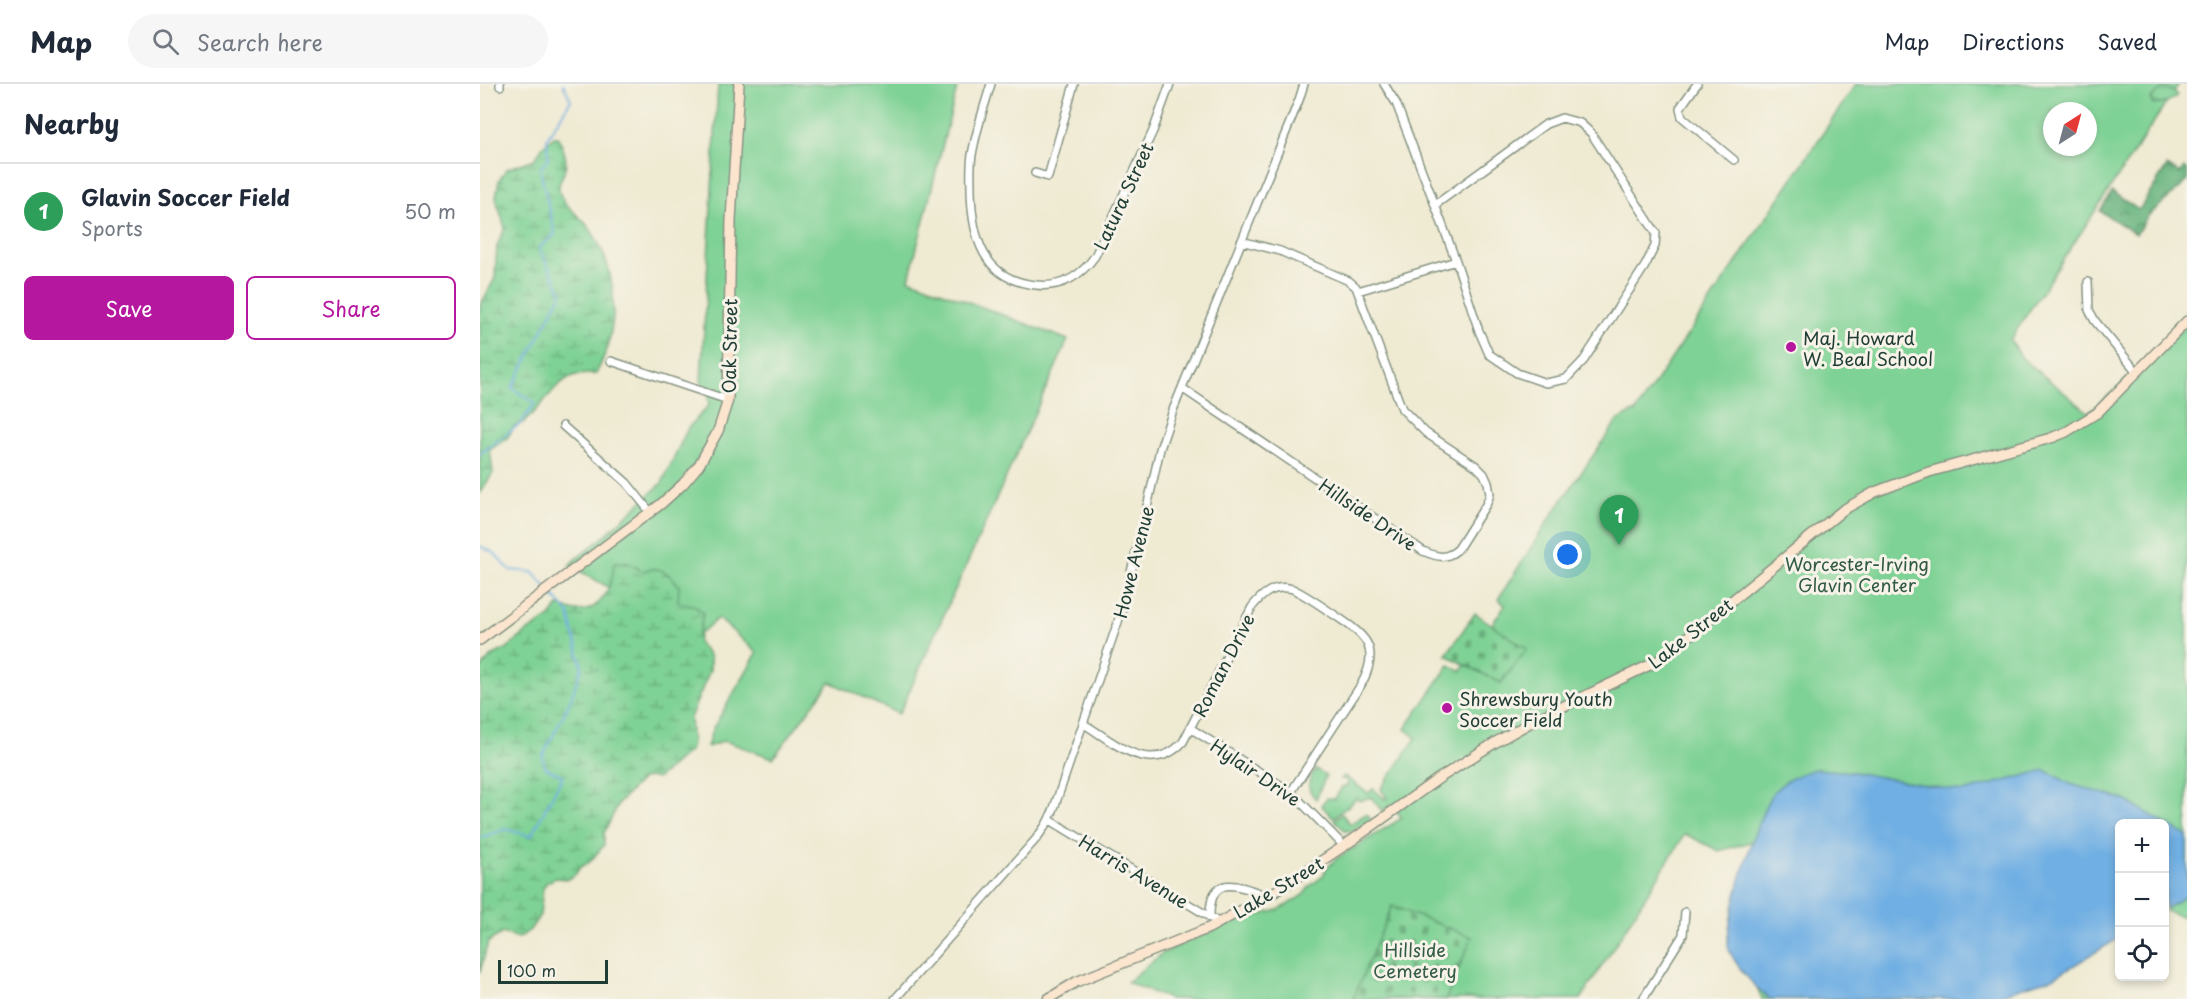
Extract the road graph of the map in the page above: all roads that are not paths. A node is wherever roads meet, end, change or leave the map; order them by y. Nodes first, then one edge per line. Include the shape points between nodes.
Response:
1 (739, 84) edge
2 (991, 84) edge
3 (1074, 84) edge
4 (1170, 84) edge
5 (1304, 84) edge
6 (1384, 84) edge
7 (1696, 84) edge
8 (1734, 160) dead end
9 (1035, 173) dead end
10 (1435, 205) junction
11 (1241, 241) junction
12 (1456, 261) junction
13 (2088, 282) dead end
14 (1358, 291) junction
15 (2187, 321) edge
16 (611, 360) dead end
17 (2137, 372) junction
18 (1182, 388) junction
19 (728, 400) junction
20 (563, 426) dead end
21 (651, 513) junction
22 (480, 640) edge
23 (1084, 724) junction
24 (1190, 728) junction
25 (1291, 792) junction
26 (1050, 820) junction
27 (1344, 846) junction
28 (1267, 896) junction
29 (1685, 912) dead end
30 (1214, 920) junction
31 (895, 999) edge
32 (1048, 999) edge
33 (1643, 999) edge

1 - 19 main road, Oak Street via 731,220
2 - 4 street, Latura Street via 972,157 975,231 981,249 994,267 1018,281 1040,285 1074,277 1095,256 1153,131
3 - 9 street via 1047,177
5 - 11 street, Howe Avenue
6 - 10 street via 1396,103
7 - 8 street via 1680,108 1682,117
10 - 12 street
10 - 12 street via 1546,124 1562,118 1580,123 1591,133 1656,233 1655,246 1645,266 1584,360 1566,379 1546,383 1517,373 1489,354
11 - 14 street via 1280,251 1349,281
11 - 18 street, Howe Avenue
12 - 14 street
13 - 17 street via 2089,310
14 - 18 street, Hillside Drive via 1402,409 1426,433 1476,466 1488,483 1487,503 1451,555 1443,557 1423,551
15 - 17 main road, Lake Street
16 - 19 street
17 - 27 main road, Lake Street via 2097,413 2066,432 1895,483 1843,510 1659,661 1506,736
18 - 23 street, Howe Avenue via 1160,449 1121,612
19 - 21 main road, Oak Street via 718,431 699,465
20 - 21 street via 627,483
21 - 22 main road, Oak Street
23 - 24 street, Roman Drive via 1149,758 1175,750
23 - 26 street, Howe Avenue
24 - 25 street, Hylair Drive
24 - 25 street, Roman Drive via 1257,600 1278,587 1305,596 1362,634 1370,646 1371,665
25 - 27 street, Hylair Drive
26 - 30 street, Harris Avenue
26 - 31 street, Howe Avenue
27 - 28 main road, Lake Street
28 - 30 main road, Lake Street
28 - 30 street via 1237,886 1221,886 1215,891
29 - 33 street via 1683,935
30 - 32 main road, Lake Street via 1076,982

